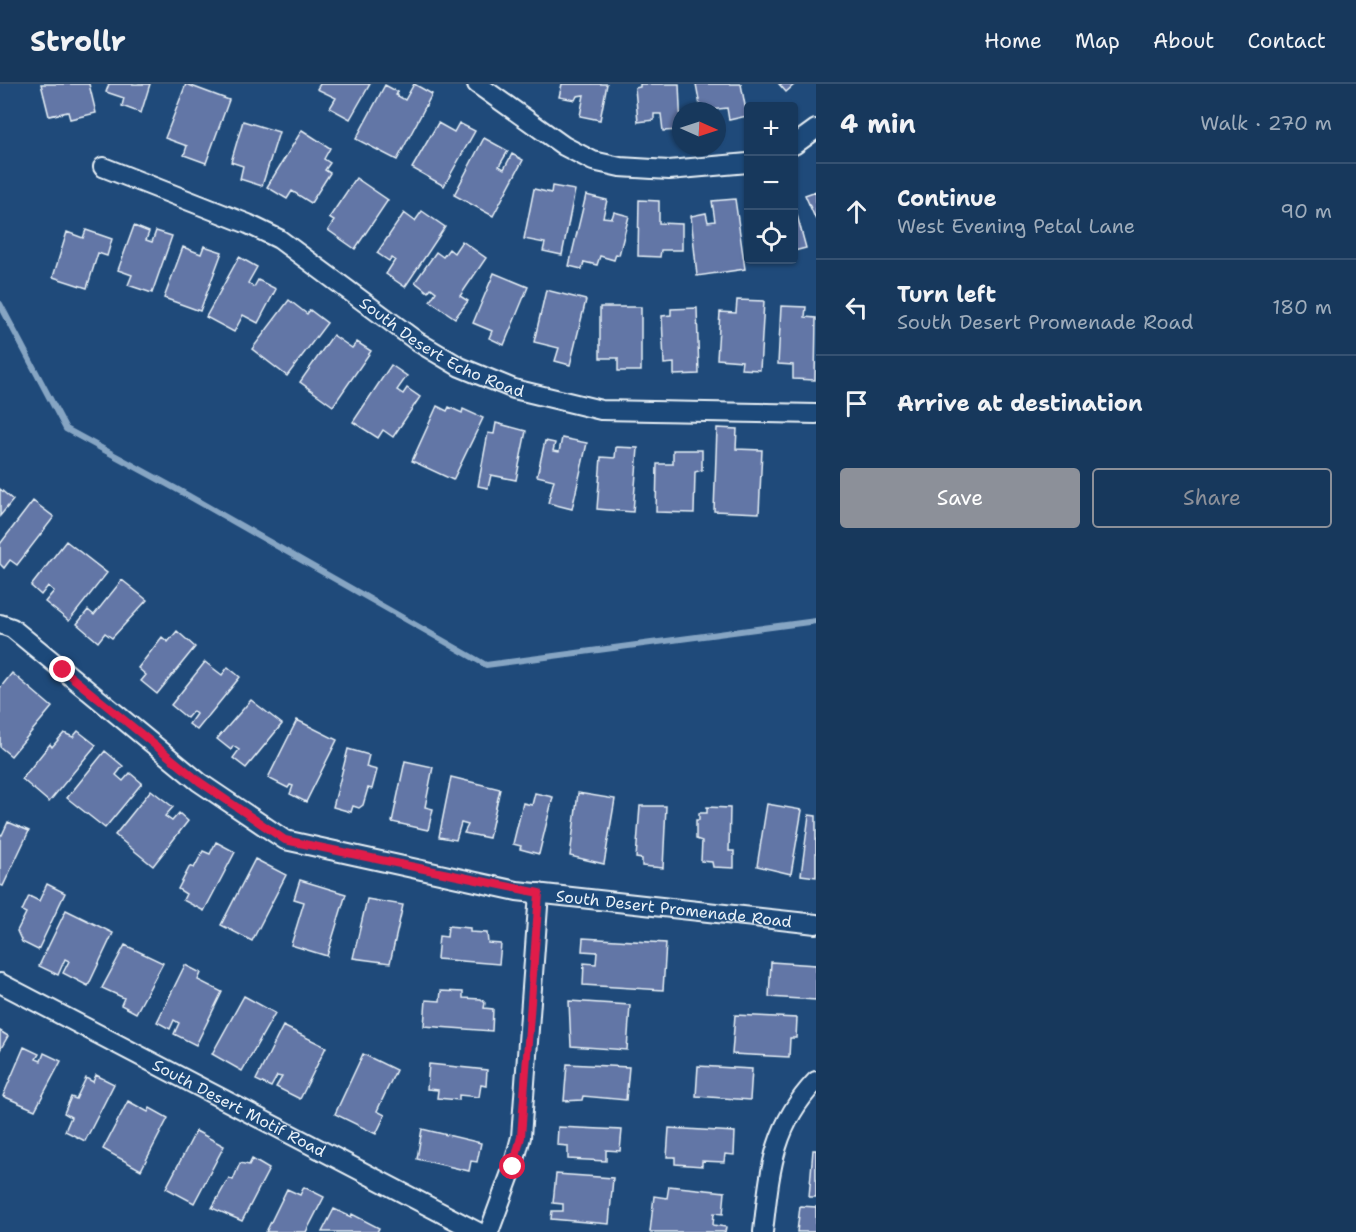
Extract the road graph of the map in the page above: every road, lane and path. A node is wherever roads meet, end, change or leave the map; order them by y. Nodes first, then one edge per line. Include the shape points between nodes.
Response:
1 (477, 84) edge
2 (816, 129) edge
3 (798, 142) edge
4 (744, 163) edge
5 (103, 167) dead end
6 (816, 414) edge
7 (0, 624) edge
8 (539, 893) junction
9 (816, 924) edge
10 (0, 983) edge
11 (816, 1081) edge
12 (478, 1232) edge
13 (489, 1232) edge
14 (763, 1232) edge

1 - 4 street via 564,146 593,160 620,167 669,170
2 - 3 street
5 - 6 street, South Desert Echo Road via 279,239 418,342 460,367 522,392 601,410
7 - 8 street, South Desert Promenade Road via 12,628 200,782 285,840
8 - 9 street, South Desert Promenade Road
8 - 13 street via 521,1137
10 - 12 street, South Desert Motif Road
11 - 14 street via 784,1124 772,1155

